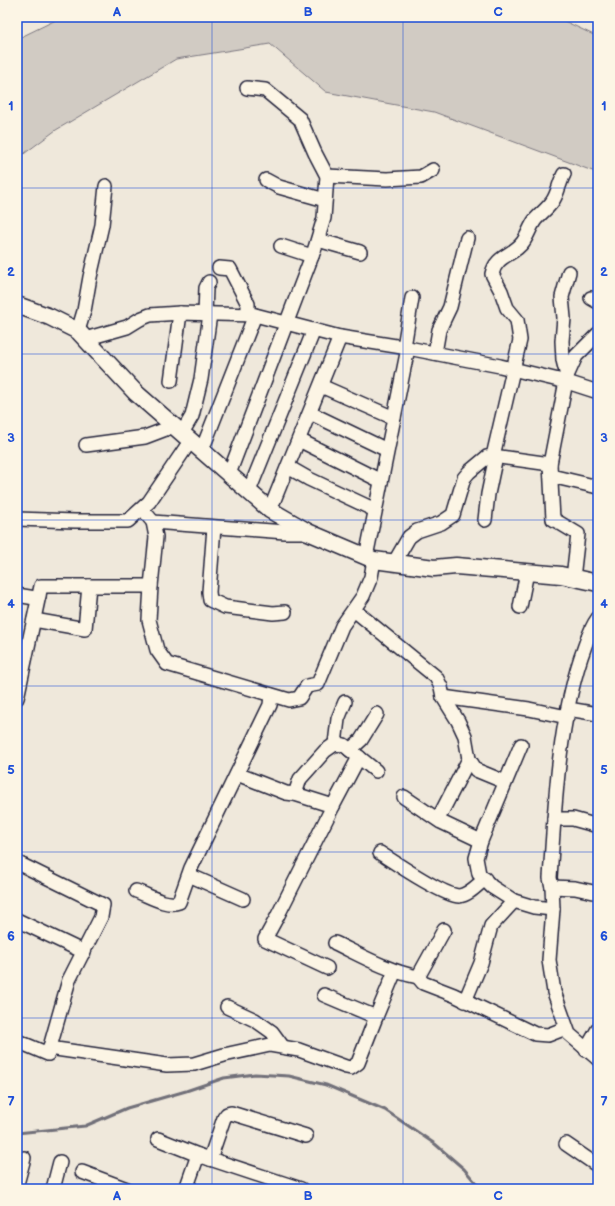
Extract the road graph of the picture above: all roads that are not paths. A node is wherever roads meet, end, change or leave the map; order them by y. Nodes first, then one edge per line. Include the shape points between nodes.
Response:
1 (247, 88) dead end
2 (433, 170) dead end
3 (564, 174) dead end
4 (327, 176) junction
5 (266, 180) dead end
6 (106, 186) dead end
7 (325, 200) junction
8 (467, 238) dead end
9 (318, 240) junction
10 (281, 246) dead end
11 (360, 252) dead end
12 (312, 256) junction
13 (219, 268) dead end
14 (569, 272) dead end
15 (209, 282) dead end
16 (412, 298) dead end
17 (17, 305) edge
18 (180, 313) junction
19 (208, 314) junction
20 (252, 315) junction
21 (287, 324) junction
22 (314, 330) junction
23 (598, 334) edge
24 (82, 335) junction
25 (340, 337) junction
26 (406, 348) junction
27 (435, 353) junction
28 (514, 369) junction
29 (567, 379) junction
30 (171, 381) dead end
31 (321, 386) junction
32 (598, 392) edge
33 (310, 413) junction
34 (394, 418) junction
35 (187, 437) junction
36 (299, 440) junction
37 (86, 445) dead end
38 (387, 450) junction
39 (495, 456) junction
40 (288, 467) junction
41 (550, 470) junction
42 (229, 474) junction
43 (381, 481) junction
44 (598, 488) edge
45 (249, 491) junction
46 (140, 510) junction
47 (270, 510) junction
48 (375, 510) junction
49 (17, 519) edge
50 (485, 520) dead end
51 (153, 522) junction
52 (214, 527) junction
53 (308, 532) junction
54 (370, 558) junction
55 (394, 563) junction
56 (527, 572) junction
57 (573, 578) junction
58 (598, 582) edge
59 (89, 586) junction
60 (151, 586) junction
61 (17, 595) edge
62 (39, 596) junction
63 (520, 607) dead end
64 (354, 610) junction
65 (285, 612) dead end
66 (598, 618) edge
67 (34, 620) junction
68 (271, 695) junction
69 (17, 698) edge
70 (443, 698) junction
71 (346, 702) dead end
72 (568, 713) junction
73 (377, 714) dead end
74 (598, 714) edge
75 (335, 744) junction
76 (521, 745) dead end
77 (355, 754) junction
78 (469, 759) junction
79 (376, 771) dead end
80 (237, 774) junction
81 (505, 782) junction
82 (295, 794) junction
83 (404, 797) dead end
84 (333, 806) junction
85 (438, 819) junction
86 (554, 819) junction
87 (598, 826) edge
88 (481, 841) junction
89 (380, 853) dead end
90 (18, 867) edge
91 (189, 875) junction
92 (484, 879) junction
93 (552, 887) junction
94 (136, 891) dead end
95 (598, 893) edge
96 (243, 899) dead end
97 (514, 901) junction
98 (553, 910) junction
99 (17, 920) edge
100 (444, 930) dead end
101 (334, 943) dead end
102 (84, 952) junction
103 (327, 968) dead end
104 (395, 971) junction
105 (418, 978) junction
106 (324, 995) dead end
107 (465, 1001) junction
108 (227, 1007) dead end
109 (376, 1017) junction
110 (566, 1028) junction
111 (598, 1029) edge
112 (17, 1041) edge
113 (49, 1048) junction
114 (283, 1048) junction
115 (586, 1050) junction
116 (598, 1059) edge
117 (306, 1136) dead end
118 (158, 1139) dead end
119 (566, 1144) dead end
120 (204, 1157) junction
121 (24, 1158) dead end
122 (60, 1162) dead end
123 (598, 1166) edge
124 (82, 1172) dead end
125 (17, 1184) edge
126 (295, 1188) edge
127 (53, 1189) edge
128 (128, 1189) edge
129 (186, 1189) edge

1 - 4 street via 265,90 300,119
2 - 4 street via 421,177 387,179
3 - 28 street via 553,201 534,221 523,242 499,260 492,274 507,308 517,320 520,340
4 - 7 street
5 - 7 street via 279,188
6 - 24 street via 102,225 90,277
7 - 9 street via 324,218
8 - 27 street via 450,307 440,330
9 - 11 street
9 - 12 street
10 - 12 street
12 - 21 street
13 - 20 street via 230,269
14 - 29 street via 562,297 563,360
15 - 19 street via 206,288
16 - 26 street
17 - 24 main road via 50,317
18 - 19 street
18 - 24 street via 150,315 127,327
18 - 30 street
19 - 20 street
19 - 35 street via 201,379
20 - 21 street
20 - 35 street
21 - 22 street
21 - 42 street
22 - 25 street
22 - 45 street
23 - 29 street via 576,356
24 - 35 main road via 136,393
25 - 26 street
25 - 31 street
26 - 27 street
26 - 34 street
27 - 28 street
28 - 29 street
28 - 39 street
29 - 32 street
29 - 41 street
31 - 33 street
31 - 34 street
33 - 36 street
33 - 38 street
34 - 38 street
35 - 37 street via 144,437
35 - 42 main road
35 - 46 street via 149,502
36 - 40 street
36 - 43 street
38 - 43 street
39 - 41 street
39 - 50 street
39 - 55 street via 486,457 464,478 452,515 441,523 417,531 409,537
40 - 47 street
40 - 48 street
41 - 44 street
41 - 57 street via 554,519 578,534
42 - 45 main road
43 - 48 street
45 - 47 main road
46 - 49 street via 128,521
46 - 51 street
47 - 53 main road
48 - 54 street
51 - 52 street
51 - 60 street via 156,537
52 - 53 street
52 - 65 street via 210,600 225,607
53 - 54 main road
54 - 55 main road
54 - 64 street via 371,577
55 - 56 main road via 434,568 456,566
56 - 57 main road
56 - 63 street
57 - 58 main road
59 - 60 street
59 - 62 street via 42,586
59 - 67 street via 85,629
60 - 68 street via 149,620 157,650 167,664
61 - 62 street via 35,598
62 - 67 street
64 - 68 street via 342,626 318,684 307,686 299,698 289,700
64 - 70 street via 436,677
66 - 72 street via 591,626 573,684
67 - 69 street
68 - 80 street via 270,705
70 - 72 street
70 - 78 street via 465,736
71 - 75 street via 338,719
72 - 74 street
72 - 86 street via 561,750
73 - 77 street
75 - 77 street via 344,745
75 - 82 street via 325,751 300,779
76 - 81 street
77 - 79 street
77 - 84 street
78 - 81 street via 476,770
78 - 85 street
80 - 82 street
80 - 91 street
81 - 88 street
82 - 84 street
83 - 85 street
84 - 103 street via 265,939
85 - 88 street
86 - 87 street via 573,819
86 - 93 street via 550,878
88 - 92 street via 476,858 479,874
89 - 92 street via 443,891 458,896 471,891
90 - 102 street via 103,905 101,917
91 - 94 street via 178,902 173,904
91 - 96 street
92 - 97 street
93 - 95 street
93 - 98 street
97 - 98 street
97 - 107 street via 490,926 481,963
98 - 110 street via 549,960 554,992
99 - 102 street
100 - 105 street
101 - 104 street
102 - 113 street via 69,980
104 - 105 street
104 - 109 street
105 - 107 street via 423,983
106 - 109 street
107 - 110 street via 535,1034 548,1035
108 - 114 street via 255,1020 272,1032
109 - 114 street via 358,1063 351,1068 299,1050
110 - 115 street
111 - 115 street
112 - 113 street via 48,1054
113 - 114 street via 167,1065 194,1064 270,1045
115 - 116 street
117 - 120 street via 231,1113 224,1118
118 - 120 street
119 - 123 street
120 - 126 street
120 - 129 street
121 - 125 street
122 - 127 street
124 - 128 street

